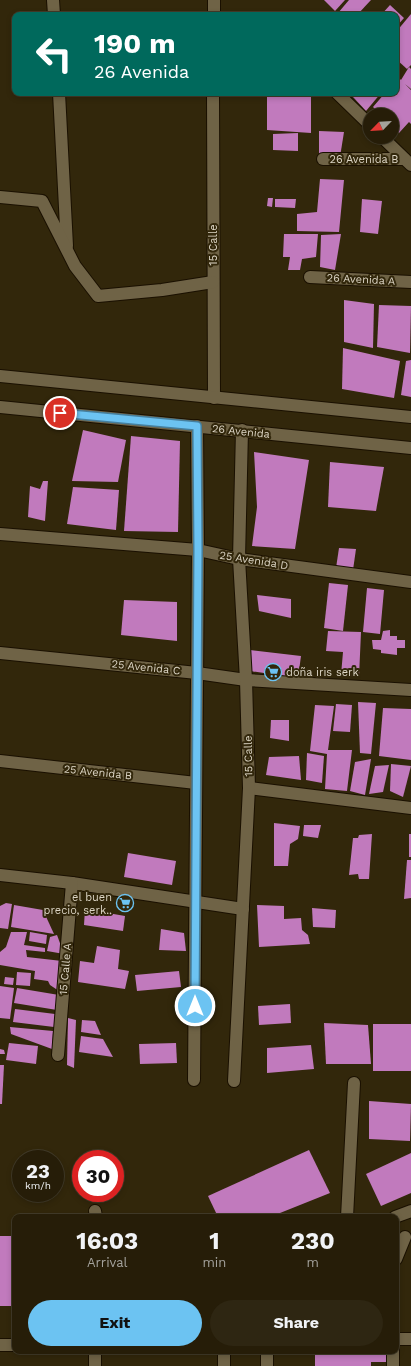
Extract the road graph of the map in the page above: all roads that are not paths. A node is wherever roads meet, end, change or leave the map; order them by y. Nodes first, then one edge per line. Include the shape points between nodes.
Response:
1 (54, 0) edge
2 (214, 0) edge
3 (54, 12) edge
4 (214, 12) edge
5 (59, 96) edge
6 (213, 96) edge
7 (340, 96) edge
8 (363, 118) edge
9 (389, 144) edge
10 (323, 159) dead end
11 (408, 162) edge
12 (0, 197) edge
13 (68, 251) junction
14 (310, 277) dead end
15 (213, 282) junction
16 (411, 282) edge
17 (0, 376) edge
18 (214, 398) junction
19 (0, 407) edge
20 (411, 417) edge
21 (197, 426) junction
22 (242, 430) junction
23 (411, 448) edge
24 (0, 534) edge
25 (198, 550) junction
26 (239, 559) junction
27 (411, 582) edge
28 (0, 653) edge
29 (197, 672) junction
30 (246, 680) junction
31 (411, 690) edge
32 (0, 761) edge
33 (196, 783) junction
34 (248, 788) junction
35 (411, 808) edge
36 (0, 875) edge
37 (72, 883) junction
38 (195, 902) junction
39 (242, 910) junction
40 (58, 1055) dead end
41 (194, 1080) dead end
42 (234, 1081) dead end
43 (354, 1083) dead end
44 (411, 1211) edge
45 (348, 1214) edge
46 (399, 1216) edge
47 (404, 1237) edge
48 (399, 1251) edge
49 (411, 1338) edge
50 (399, 1339) edge
51 (0, 1345) edge
52 (12, 1345) edge
53 (95, 1354) edge
54 (224, 1354) edge
55 (267, 1354) edge
56 (393, 1354) edge
57 (95, 1366) edge
58 (224, 1366) edge
59 (267, 1366) edge
60 (393, 1366) edge

1 - 3 street
2 - 4 street
5 - 13 street
6 - 15 street, 15 Calle
7 - 8 street
9 - 11 street
10 - 11 street, 26 Avenida B
12 - 13 street via 42,201
13 - 15 street via 75,266 98,296
14 - 16 street, 26 Avenida A
15 - 18 street, 15 Calle
17 - 18 street
18 - 20 street
19 - 21 street, 26 Avenida
21 - 22 street, 26 Avenida
21 - 25 street
22 - 23 street, 26 Avenida
22 - 26 street, 15 Calle
24 - 25 street, 25 Avenida D
25 - 26 street, 25 Avenida D
25 - 29 street
26 - 27 street, 25 Avenida D
26 - 30 street, 15 Calle
28 - 29 street, 25 Avenida C
29 - 30 street, 25 Avenida C
29 - 33 street
30 - 31 street, 25 Avenida C
30 - 34 street, 15 Calle
32 - 33 street, 25 Avenida B
33 - 38 street
34 - 35 street
34 - 39 street, 15 Calle
36 - 37 street
37 - 38 street
37 - 40 street, 15 Calle A
38 - 39 street
38 - 41 street
39 - 42 street, 15 Calle
43 - 45 street
44 - 46 street
47 - 48 street
49 - 50 street
51 - 52 street
53 - 57 street
54 - 58 street
55 - 59 street
56 - 60 street

